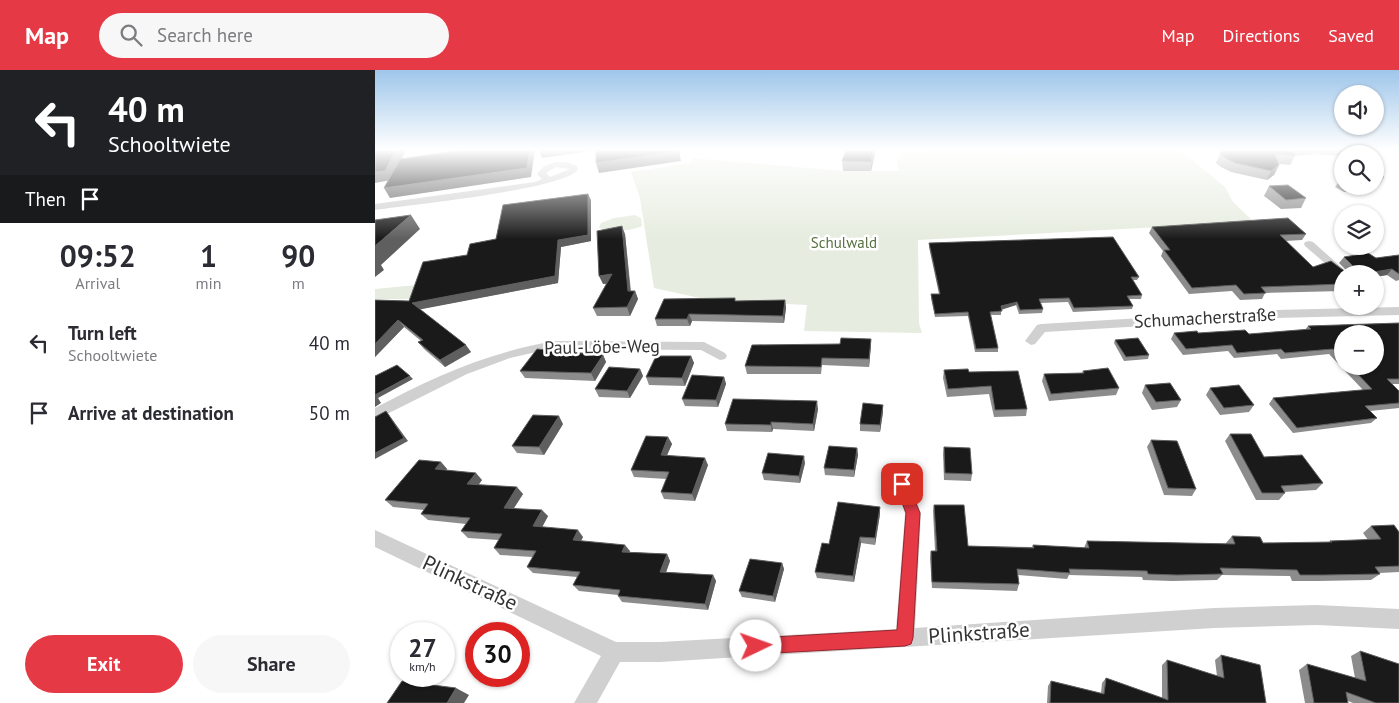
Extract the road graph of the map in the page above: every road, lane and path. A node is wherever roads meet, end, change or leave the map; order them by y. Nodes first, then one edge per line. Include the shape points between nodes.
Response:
1 (544, 180) edge
2 (375, 207) edge
3 (1309, 244) dead end
4 (1334, 265) edge
5 (1386, 310) joint
6 (1399, 311) edge
7 (1031, 341) dead end
8 (720, 356) dead end
9 (375, 415) edge
10 (902, 484) dead end
11 (375, 538) edge
12 (1399, 619) edge
13 (905, 638) junction
14 (615, 652) junction
15 (585, 703) edge

1 - 2 street via 537,184
3 - 4 street
5 - 6 street, Schumacherstraße
5 - 7 street, Schumacherstraße via 1041,328
8 - 9 street, Paul-Löbe-Weg via 705,346 537,347 494,357 423,388
10 - 13 street via 913,513
11 - 14 street, Plinkstraße
12 - 13 street, Plinkstraße via 1317,615 1215,618
13 - 14 street, Plinkstraße
14 - 15 street

